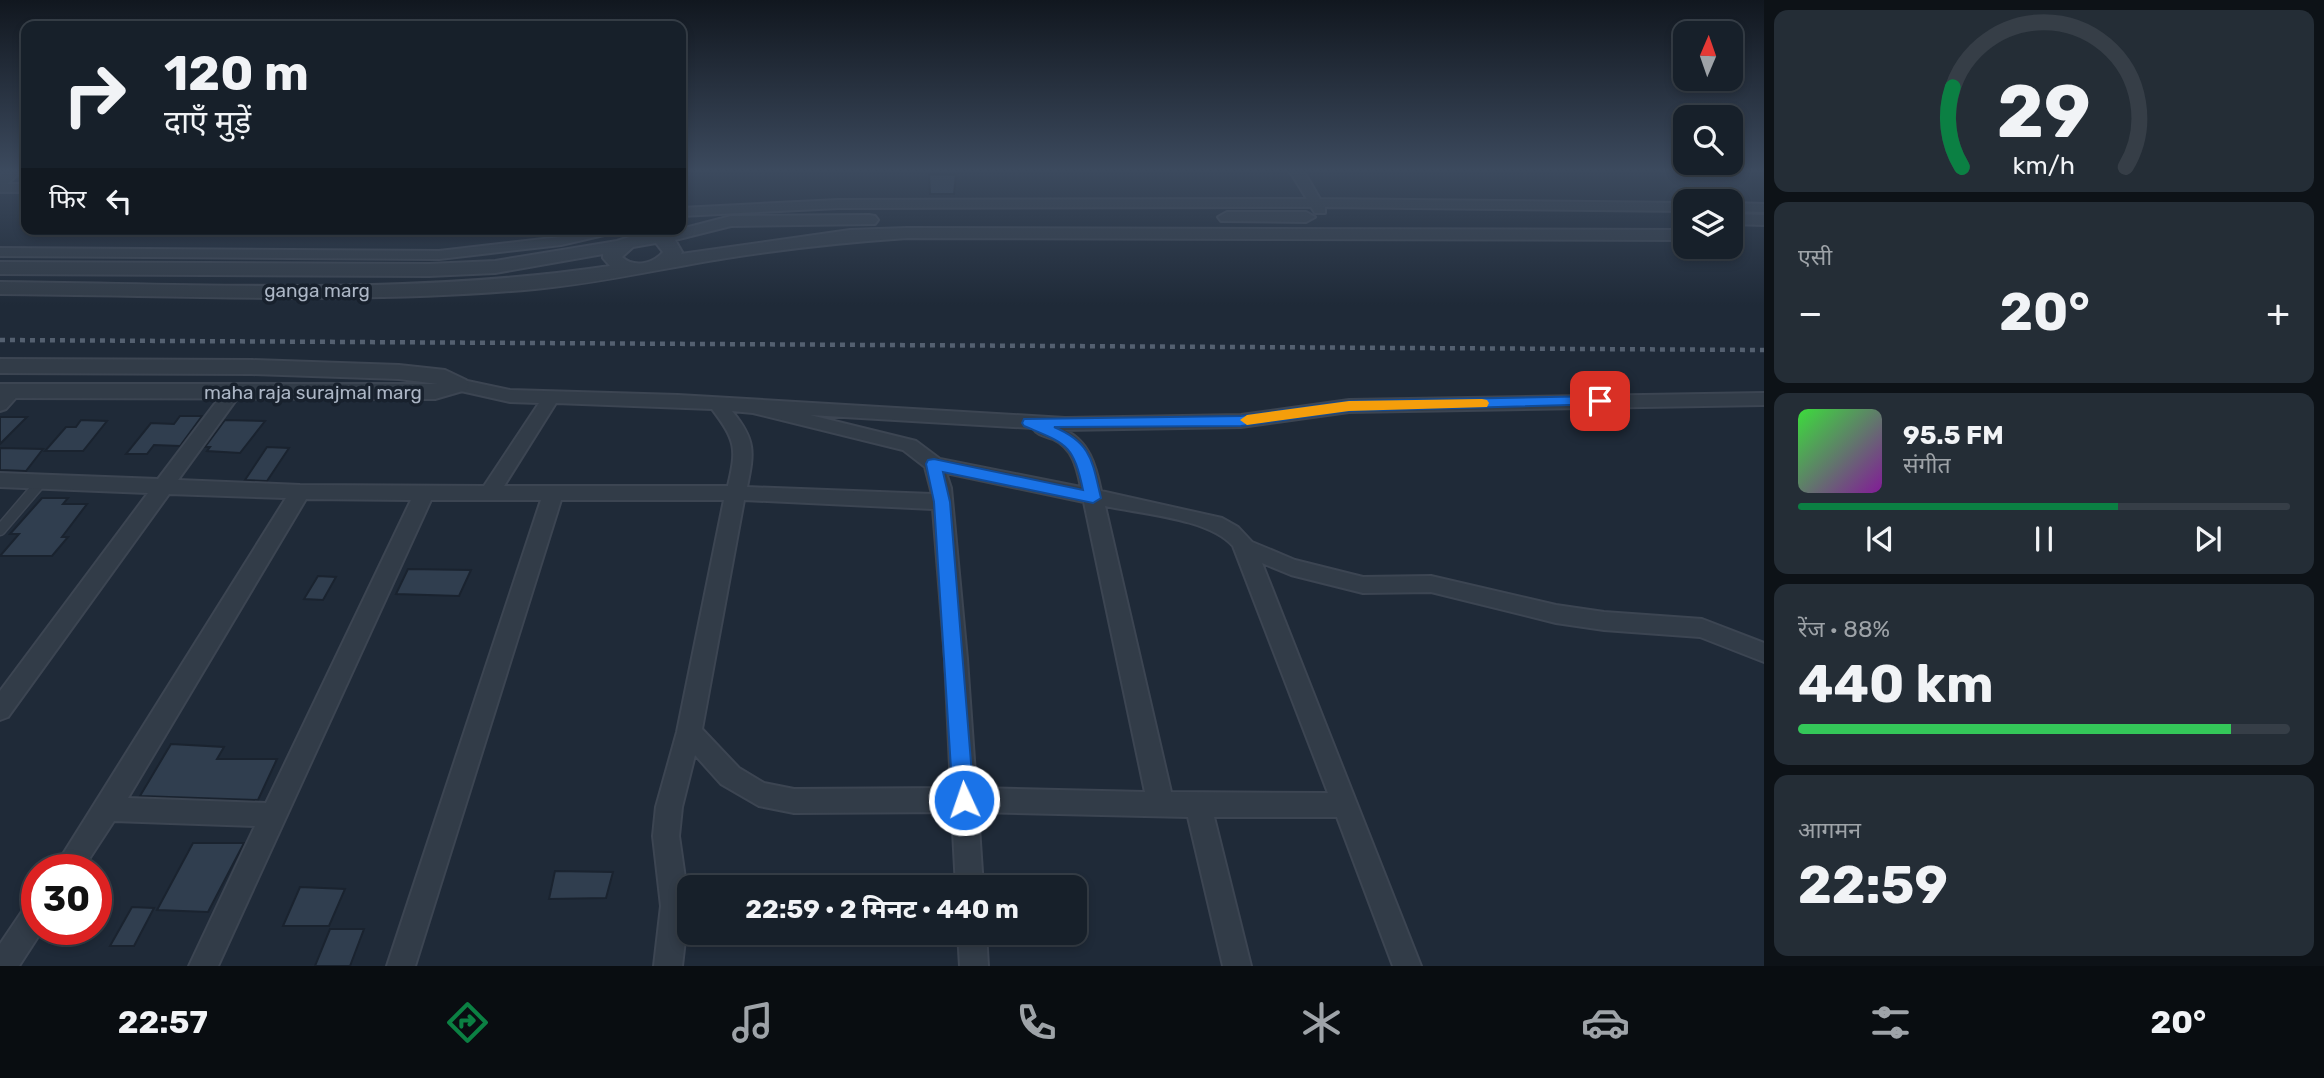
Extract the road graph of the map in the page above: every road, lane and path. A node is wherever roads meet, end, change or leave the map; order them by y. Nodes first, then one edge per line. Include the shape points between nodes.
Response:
1 (1048, 215) edge
2 (1526, 215) edge
3 (1673, 219) edge
4 (1743, 219) edge
5 (1764, 220) edge
6 (686, 229) edge
7 (650, 235) edge
8 (1673, 235) edge
9 (1743, 235) edge
10 (1764, 235) edge
11 (615, 238) edge
12 (0, 252) edge
13 (664, 263) junction
14 (0, 268) edge
15 (632, 269) junction
16 (0, 288) edge
17 (0, 366) edge
18 (252, 367) junction
19 (458, 385) junction
20 (232, 393) junction
21 (4, 396) edge
22 (551, 397) junction
23 (1764, 399) edge
24 (717, 404) junction
25 (752, 407) junction
26 (1030, 423) junction
27 (934, 464) junction
28 (0, 480) edge
29 (41, 482) junction
30 (165, 488) junction
31 (300, 492) junction
32 (424, 493) junction
33 (490, 493) junction
34 (553, 493) junction
35 (736, 493) junction
36 (1093, 498) junction
37 (942, 502) junction
38 (0, 530) edge
39 (1245, 547) junction
40 (1764, 653) edge
41 (0, 710) edge
42 (690, 733) junction
43 (964, 800) junction
44 (1161, 805) junction
45 (1198, 805) junction
46 (1345, 805) junction
47 (107, 809) junction
48 (274, 815) junction
49 (77, 854) edge
50 (968, 875) edge
51 (21, 938) edge
52 (973, 945) edge
53 (2, 966) edge
54 (204, 966) edge
55 (401, 966) edge
56 (667, 966) edge
57 (974, 966) edge
58 (1237, 966) edge
59 (1407, 966) edge

1 - 6 street, ganga marg via 731,221
2 - 3 street, ganga marg
4 - 5 street
7 - 11 street, ganga marg
7 - 13 street via 666,241 673,252
8 - 13 street, ganga marg via 907,233 850,236
9 - 10 street
11 - 12 street via 439,255
11 - 14 street, ganga marg via 495,267
11 - 15 street via 612,258
13 - 15 street, ganga marg
15 - 16 street, ganga marg via 538,283 424,290
17 - 18 street, maha raja surajmal marg
18 - 19 street, maha raja surajmal marg via 438,375
18 - 20 street
19 - 20 street, maha raja surajmal marg via 435,392
19 - 22 street via 510,396
20 - 21 street, maha raja surajmal marg
20 - 30 street
22 - 24 street
22 - 33 street
23 - 26 street via 1349,406 1241,421
24 - 25 street
24 - 35 street via 745,446
25 - 26 street
25 - 27 street via 909,445
26 - 36 street via 1069,439 1085,462
27 - 36 street
27 - 37 street
28 - 29 street
29 - 30 street
29 - 38 lane
30 - 31 street
30 - 41 street
31 - 32 street
31 - 47 street
32 - 33 street
32 - 48 street
33 - 34 street
34 - 35 street
34 - 55 street
35 - 37 street
35 - 42 street
36 - 39 street via 1223,526
36 - 44 street
37 - 43 street
39 - 40 street via 1291,567 1363,585 1430,584 1556,614 1702,628
39 - 46 street
42 - 43 street via 730,776 759,794 794,801
42 - 56 street via 666,835 675,906
43 - 44 street
43 - 50 street
44 - 45 street
45 - 46 street
45 - 58 street
46 - 59 street
47 - 48 street
47 - 49 street
48 - 54 street
51 - 53 street
52 - 57 street

